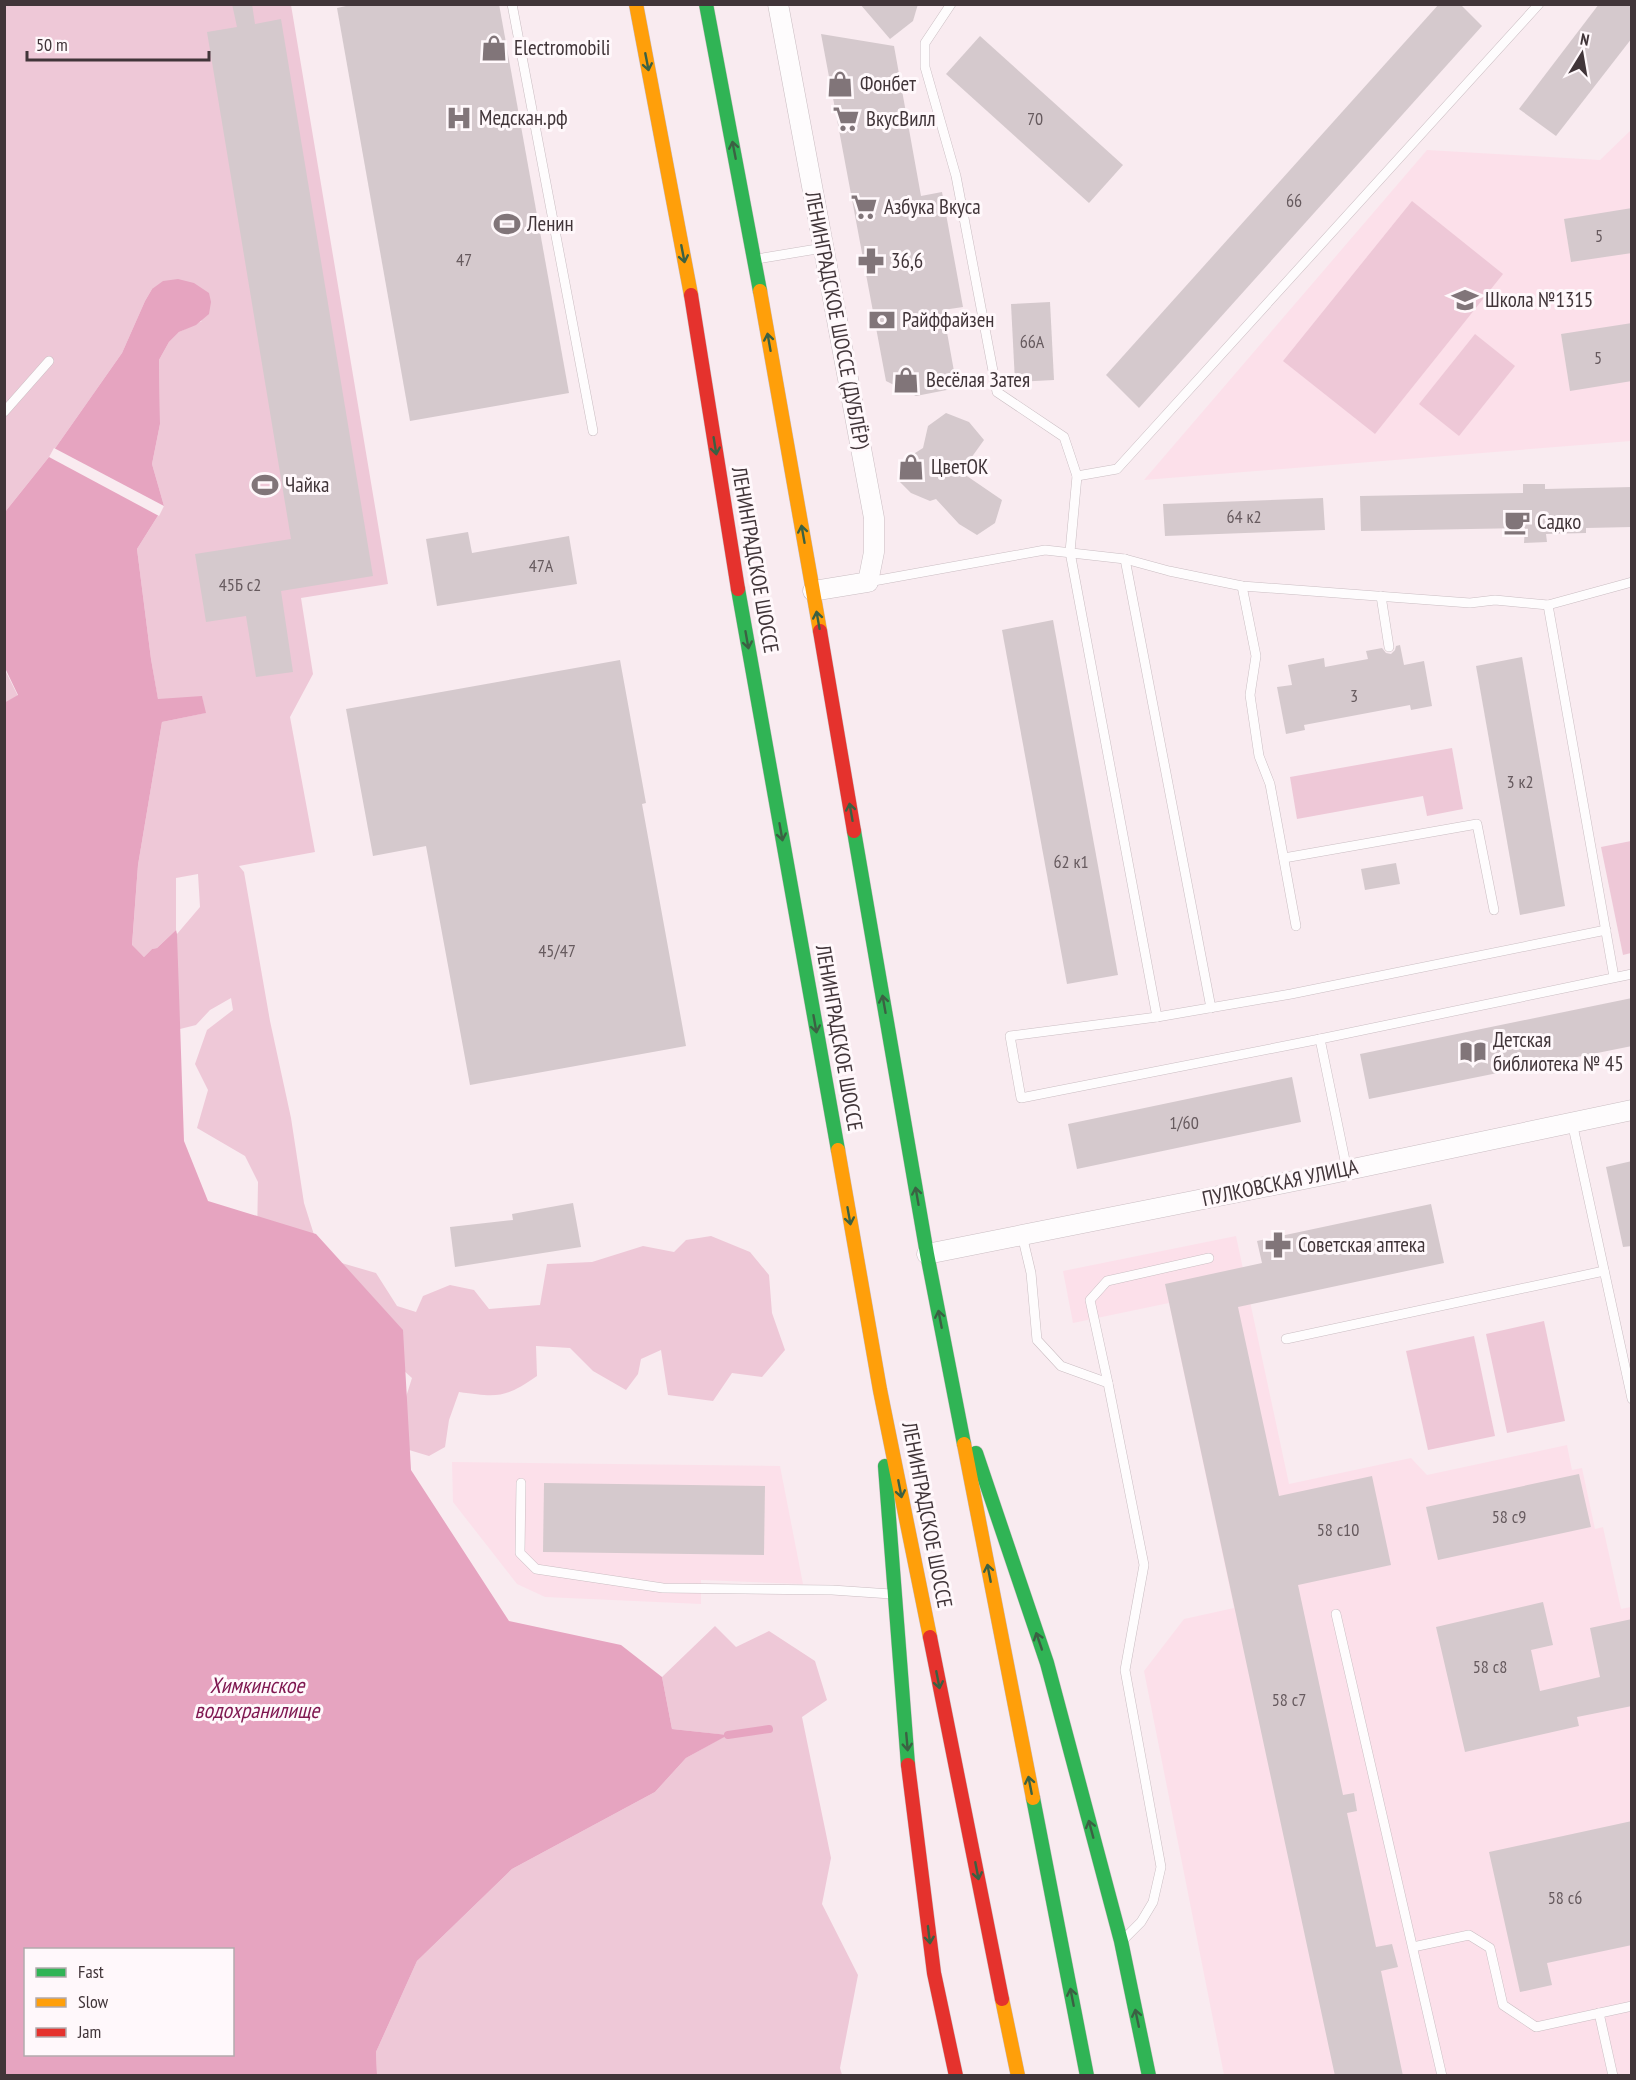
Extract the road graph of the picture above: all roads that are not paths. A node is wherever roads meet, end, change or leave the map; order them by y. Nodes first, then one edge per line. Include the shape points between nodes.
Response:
1 (512, 4) edge
2 (636, 4) edge
3 (706, 4) edge
4 (778, 4) edge
5 (951, 4) edge
6 (1539, 4) edge
7 (824, 248) junction
8 (754, 260) junction
9 (49, 361) dead end
10 (4, 412) edge
11 (593, 431) dead end
12 (1077, 476) junction
13 (1070, 552) junction
14 (1125, 559) junction
15 (868, 582) junction
16 (1632, 582) edge
17 (1242, 586) junction
18 (813, 591) junction
19 (1381, 596) junction
20 (1548, 605) junction
21 (1389, 647) dead end
22 (1284, 858) junction
23 (1494, 910) dead end
24 (1296, 926) dead end
25 (1606, 930) junction
26 (1632, 974) edge
27 (1614, 977) junction
28 (1211, 1008) junction
29 (1157, 1017) junction
30 (1320, 1039) junction
31 (1632, 1110) edge
32 (1572, 1122) junction
33 (1347, 1170) junction
34 (1022, 1235) junction
35 (927, 1254) junction
36 (1209, 1258) dead end
37 (1604, 1271) junction
38 (1286, 1338) dead end
39 (951, 1377) junction
40 (1108, 1383) junction
41 (880, 1390) junction
42 (1632, 1399) edge
43 (521, 1483) dead end
44 (893, 1595) junction
45 (1336, 1614) dead end
46 (1121, 1941) junction
47 (1413, 1947) junction
48 (1632, 2006) edge
49 (1599, 2013) junction
50 (956, 2076) edge
51 (1018, 2076) edge
52 (1087, 2076) edge
53 (1149, 2076) edge
54 (1442, 2076) edge
55 (1613, 2076) edge

1 - 11 lane
2 -> 41 main road, ЛЕНИНГРАДСКОЕ ШОССЕ
8 -> 3 main road
4 - 7 street, ЛЕНИНГРАДСКОЕ ШОССЕ (ДУБЛЁР)
5 - 12 lane via 925,43 925,67 956,176 997,392 1064,437
6 - 12 lane via 1116,469
7 - 8 lane
7 - 15 street, ЛЕНИНГРАДСКОЕ ШОССЕ (ДУБЛЁР) via 874,518 874,552
18 -> 8 main road
9 - 10 lane
12 - 13 lane
13 - 14 lane
13 - 15 lane via 1045,550
13 - 29 lane
14 - 17 lane
14 - 28 lane
15 - 18 street
16 - 20 lane
17 - 19 lane
17 - 22 lane via 1257,656 1250,695 1259,756 1270,784
35 -> 18 main road
19 - 20 lane
19 - 21 lane
20 - 25 lane
22 - 23 lane via 1477,825
22 - 24 lane
25 - 27 lane
25 - 28 lane
26 - 27 lane
27 - 30 lane
28 - 29 lane
29 - 30 lane via 1010,1036 1021,1098
30 - 33 lane
31 - 32 street, ПУЛКОВСКАЯ УЛИЦА
32 - 33 street, ПУЛКОВСКАЯ УЛИЦА
32 - 37 lane
33 - 34 street, ПУЛКОВСКАЯ УЛИЦА
34 - 35 street, ПУЛКОВСКАЯ УЛИЦА
34 - 40 lane via 1031,1273 1037,1340 1061,1366
39 -> 35 main road
36 - 40 lane via 1107,1281 1090,1300
37 - 38 lane
37 - 42 lane
46 -> 39 main road via 1047,1663
52 -> 39 main road
40 - 46 lane via 1144,1565 1125,1670 1161,1867 1153,1902 1141,1922
41 - 44 main road
41 -> 51 main road, ЛЕНИНГРАДСКОЕ ШОССЕ
43 - 44 lane via 520,1553 536,1569 663,1588 832,1590
44 -> 50 main road via 934,1975
45 - 47 lane
53 -> 46 main road
47 - 49 lane via 1468,1935 1490,1948 1503,2005 1536,2027
47 - 54 lane
48 - 49 lane
49 - 55 lane

